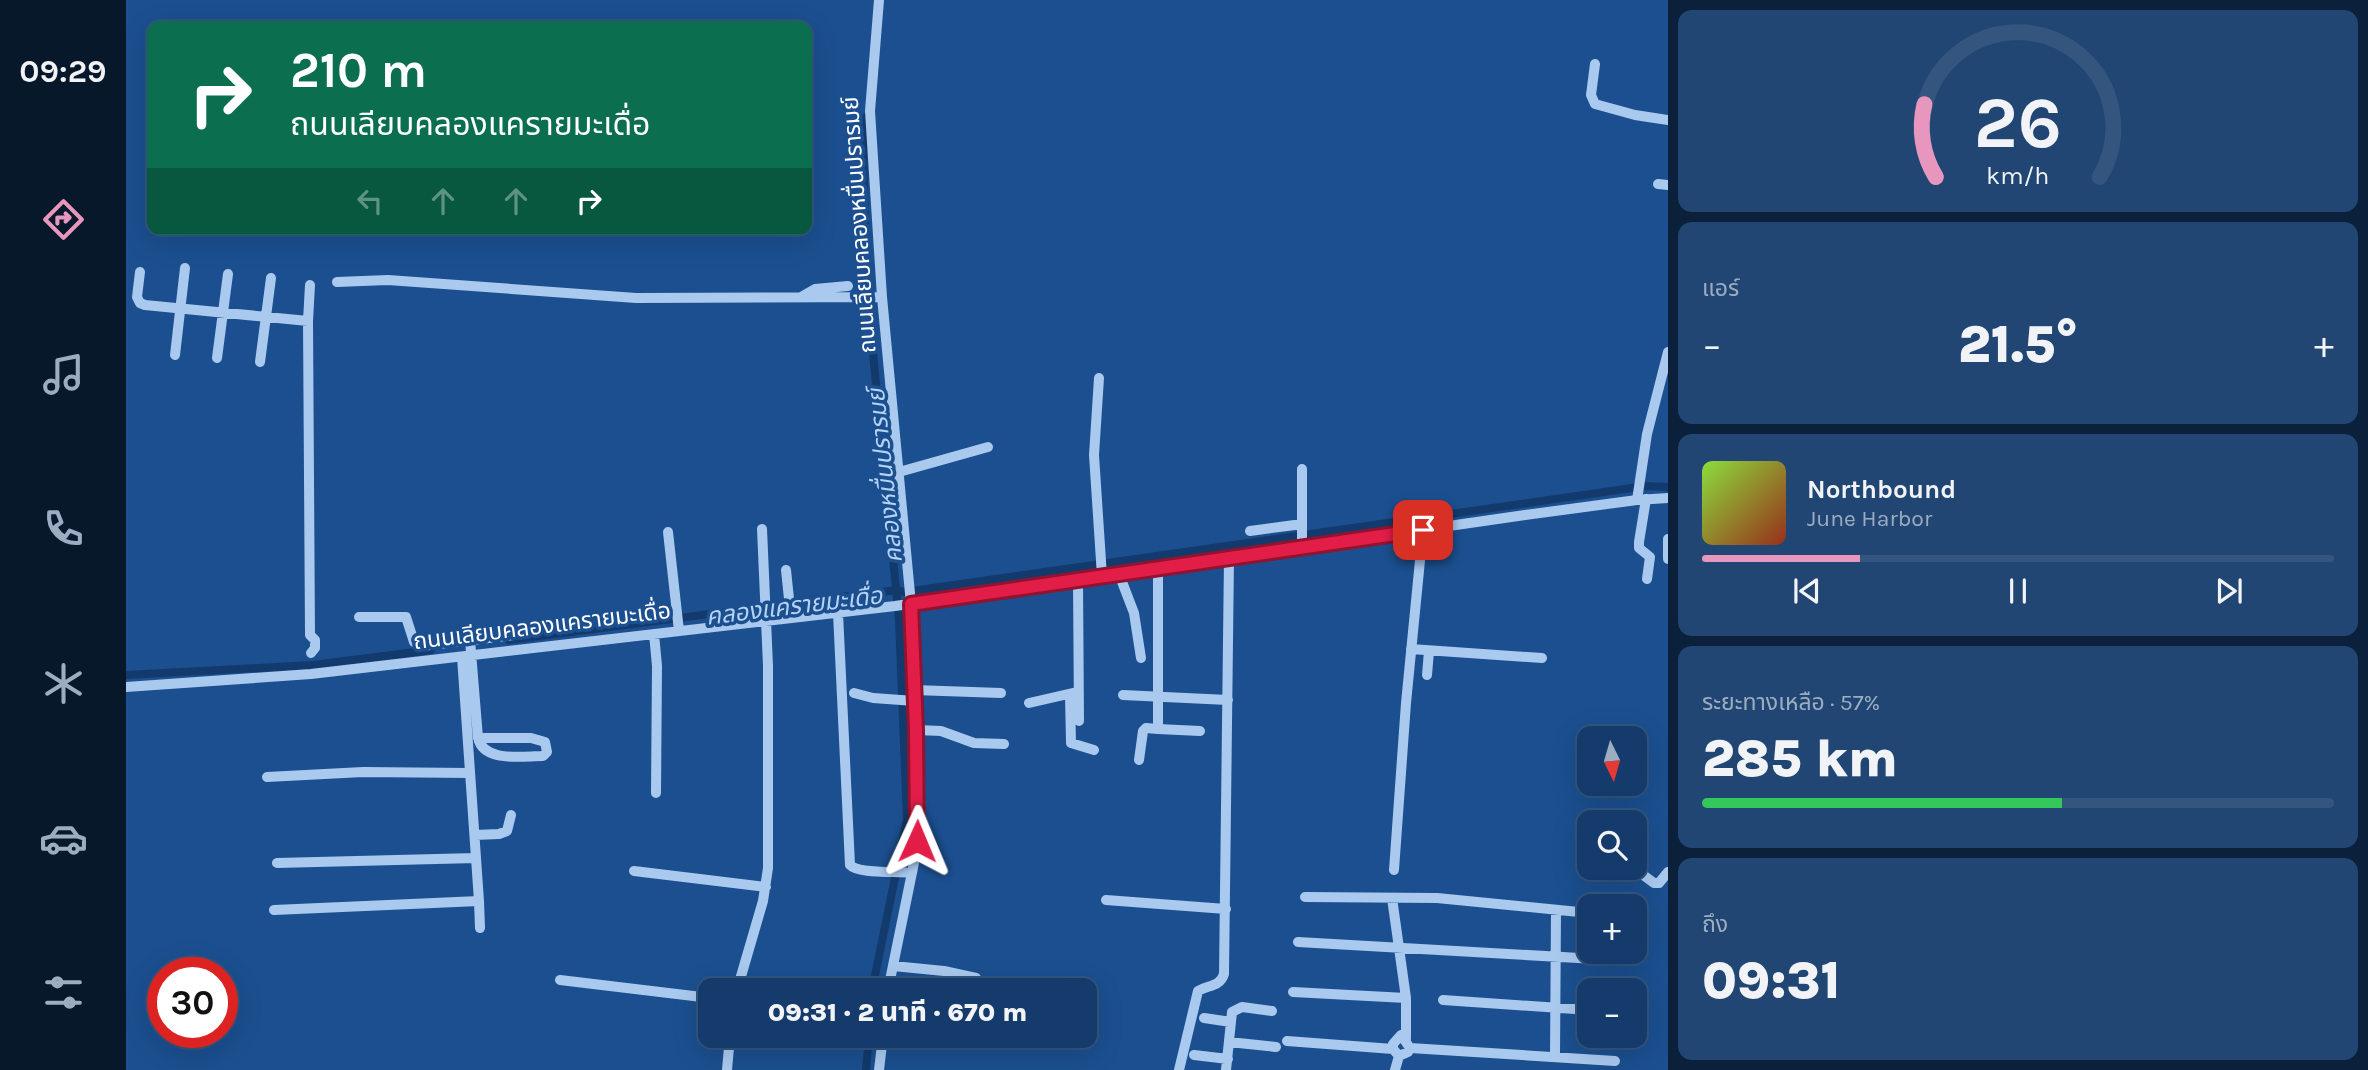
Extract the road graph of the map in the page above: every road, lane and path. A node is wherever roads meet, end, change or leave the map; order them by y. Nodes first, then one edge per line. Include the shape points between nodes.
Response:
1 (879, 0) edge
2 (1595, 64) dead end
3 (1668, 120) edge
4 (185, 268) dead end
5 (139, 272) dead end
6 (228, 274) dead end
7 (271, 278) dead end
8 (337, 282) dead end
9 (310, 285) dead end
10 (848, 286) dead end
11 (801, 297) junction
12 (876, 297) junction
13 (180, 308) junction
14 (223, 313) junction
15 (266, 317) junction
16 (308, 321) junction
17 (1668, 352) edge
18 (175, 355) dead end
19 (217, 358) dead end
20 (260, 362) dead end
21 (1099, 378) dead end
22 (988, 447) dead end
23 (1302, 470) dead end
24 (899, 472) junction
25 (1640, 494) junction
26 (1668, 498) edge
27 (762, 529) dead end
28 (1423, 530) junction
29 (668, 531) dead end
30 (1250, 531) dead end
31 (1302, 535) junction
32 (1668, 539) edge
33 (1229, 558) junction
34 (1668, 559) edge
35 (1102, 569) junction
36 (1158, 569) junction
37 (786, 570) dead end
38 (1119, 574) junction
39 (1647, 579) dead end
40 (1079, 580) junction
41 (906, 600) junction
42 (790, 612) junction
43 (838, 613) junction
44 (766, 614) junction
45 (359, 617) dead end
46 (678, 624) junction
47 (654, 634) junction
48 (514, 635) dead end
49 (1411, 649) junction
50 (469, 650) junction
51 (1429, 651) junction
52 (1141, 658) dead end
53 (1542, 658) dead end
54 (311, 665) junction
55 (1427, 675) dead end
56 (126, 687) edge
57 (854, 693) dead end
58 (1001, 693) dead end
59 (1075, 693) junction
60 (1123, 695) dead end
61 (1159, 696) junction
62 (908, 698) junction
63 (1228, 700) junction
64 (1029, 704) dead end
65 (1079, 721) dead end
66 (1158, 729) junction
67 (916, 730) junction
68 (1200, 731) dead end
69 (478, 738) junction
70 (505, 738) junction
71 (1004, 744) dead end
72 (1094, 750) dead end
73 (505, 755) junction
74 (1139, 760) dead end
75 (470, 773) junction
76 (267, 777) dead end
77 (656, 793) dead end
78 (511, 815) dead end
79 (475, 835) junction
80 (476, 858) junction
81 (277, 863) dead end
82 (1394, 870) dead end
83 (634, 871) dead end
84 (902, 872) junction
85 (1668, 872) edge
86 (1647, 878) edge
87 (766, 887) junction
88 (1305, 897) dead end
89 (1392, 898) junction
90 (1106, 900) dead end
91 (479, 901) junction
92 (1226, 909) junction
93 (274, 910) dead end
94 (1556, 912) junction
95 (1577, 913) edge
96 (480, 928) dead end
97 (1298, 942) dead end
98 (1400, 948) junction
99 (1555, 957) junction
100 (1577, 958) edge
101 (893, 966) junction
102 (740, 978) edge
103 (890, 978) edge
104 (976, 978) dead end
105 (560, 980) dead end
106 (1293, 992) dead end
107 (698, 997) edge
108 (1406, 998) junction
109 (1443, 1000) dead end
110 (1555, 1008) junction
111 (1577, 1009) edge
112 (1272, 1011) dead end
113 (1205, 1018) dead end
114 (1231, 1022) junction
115 (1229, 1042) junction
116 (1408, 1044) junction
117 (729, 1048) edge
118 (882, 1048) edge
119 (1396, 1052) junction
120 (1194, 1055) dead end
121 (1555, 1057) junction
122 (1615, 1061) dead end
123 (1227, 1064) edge
124 (727, 1070) edge
125 (879, 1070) edge
126 (1179, 1070) edge
127 (1395, 1070) edge

1 - 12 street, ถนนเลียบคลองหมื่นปรารมย์ via 870,111
2 - 3 street via 1591,95 1595,104
4 - 13 street
5 - 13 street via 140,303
6 - 14 street
7 - 15 street
8 - 11 street via 388,280 636,298
9 - 16 street
10 - 11 street via 815,289
11 - 12 street
12 - 24 street, ถนนเลียบคลองหมื่นปรารมย์
13 - 14 street
13 - 18 street
14 - 15 street
14 - 19 street
15 - 16 street
15 - 20 street
16 - 54 street via 310,635 315,640
17 - 25 street via 1647,434
21 - 35 street via 1094,455
22 - 24 street
23 - 31 street
24 - 41 street, ถนนเลียบคลองหมื่นปรารมย์
25 - 26 street, ถนนเลียบคลองแครายมะเดื่อ
25 - 28 street, ถนนเลียบคลองแครายมะเดื่อ
25 - 39 street via 1639,548 1650,557
27 - 44 street
28 - 31 street, ถนนเลียบคลองแครายมะเดื่อ
28 - 49 street
29 - 46 street
30 - 31 street
31 - 33 street, ถนนเลียบคลองแครายมะเดื่อ
32 - 34 street
33 - 36 street, ถนนเลียบคลองแครายมะเดื่อ
33 - 63 street
35 - 38 street, ถนนเลียบคลองแครายมะเดื่อ
35 - 40 street, ถนนเลียบคลองแครายมะเดื่อ
36 - 38 street, ถนนเลียบคลองแครายมะเดื่อ
36 - 61 street
37 - 42 street
38 - 52 street via 1134,613
40 - 41 street, ถนนเลียบคลองแครายมะเดื่อ
40 - 59 street
41 - 43 street, ถนนเลียบคลองแครายมะเดื่อ
41 - 62 street, ถนนเลียบคลองหมื่นปรารมย์
42 - 43 street, ถนนเลียบคลองแครายมะเดื่อ
42 - 44 street, ถนนเลียบคลองแครายมะเดื่อ
43 - 84 street via 850,865 860,872
44 - 46 street, ถนนเลียบคลองแครายมะเดื่อ
44 - 87 street
45 - 50 street via 406,617 417,645
46 - 47 street, ถนนเลียบคลองแครายมะเดื่อ
47 - 50 street, ถนนเลียบคลองแครายมะเดื่อ
47 - 77 street
48 - 50 street
49 - 51 street
49 - 82 street
50 - 54 street, ถนนเลียบคลองแครายมะเดื่อ
50 - 69 street
50 - 75 street
51 - 53 street
51 - 55 street
54 - 56 street, ถนนเลียบคลองแครายมะเดื่อ
57 - 62 street
58 - 62 street
59 - 64 street
59 - 65 street
59 - 72 street via 1071,743
60 - 61 street
61 - 63 street
61 - 66 street
62 - 67 street, ถนนเลียบคลองหมื่นปรารมย์
63 - 92 street
66 - 68 street
66 - 74 street via 1143,732
67 - 71 street via 941,731 974,743
67 - 84 street, ถนนเลียบคลองหมื่นปรารมย์ via 918,820
69 - 70 street
69 - 73 street via 487,753
70 - 73 street
70 - 73 street via 531,738 548,746 543,756
75 - 76 street
75 - 79 street
78 - 79 street via 506,831
79 - 80 street
80 - 81 street
80 - 91 street
83 - 87 street
84 - 101 street, ถนนเลียบคลองหมื่นปรารมย์
85 - 86 street via 1659,883
87 - 102 street
88 - 89 street
89 - 94 street via 1437,898
89 - 98 street
90 - 92 street
91 - 93 street
91 - 96 street
92 - 126 street via 1222,980 1198,991
94 - 95 street
94 - 99 street
97 - 98 street
98 - 99 street
98 - 108 street
99 - 100 street
99 - 110 street
101 - 103 street, ถนนเลียบคลองหมื่นปรารมย์
101 - 104 street
105 - 107 street
106 - 108 street
108 - 116 street
109 - 110 street
110 - 111 street
110 - 121 street
112 - 114 street via 1236,1009
113 - 114 street
114 - 115 street
115 - 119 street
115 - 123 street
116 - 119 street via 1405,1055
116 - 119 street via 1401,1035
116 - 121 street
117 - 124 street
118 - 125 street
119 - 127 street
120 - 123 street
121 - 122 street

